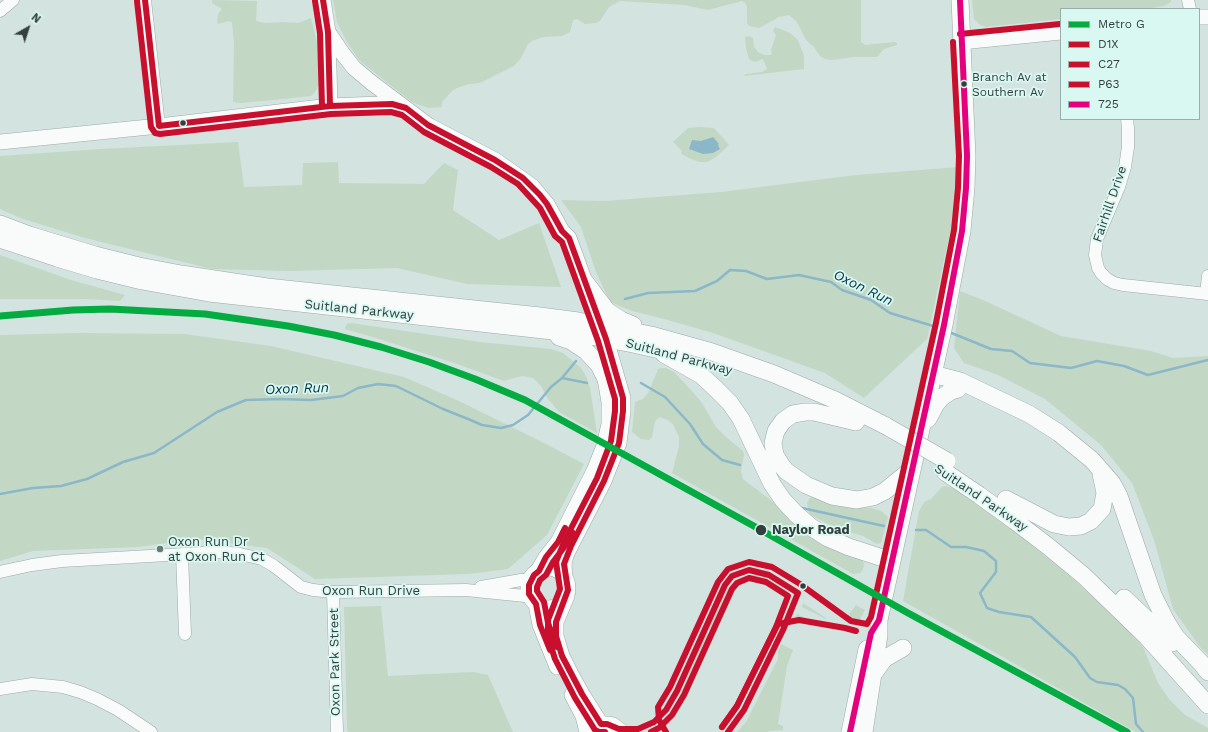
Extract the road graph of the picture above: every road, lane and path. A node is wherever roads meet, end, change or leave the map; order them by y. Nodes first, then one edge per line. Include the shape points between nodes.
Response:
1 (13, 0) edge
2 (144, 0) edge
3 (323, 0) edge
4 (960, 0) edge
5 (0, 11) edge
6 (328, 32) junction
7 (1060, 32) edge
8 (962, 42) junction
9 (330, 106) junction
10 (406, 108) junction
11 (1126, 120) edge
12 (159, 126) junction
13 (0, 142) edge
14 (0, 224) edge
15 (562, 231) junction
16 (0, 239) edge
17 (1208, 276) edge
18 (584, 282) junction
19 (1207, 294) edge
20 (530, 329) junction
21 (598, 331) junction
22 (667, 339) junction
23 (939, 346) junction
24 (652, 348) junction
25 (932, 378) junction
26 (606, 379) junction
27 (958, 389) junction
28 (981, 391) junction
29 (856, 422) junction
30 (886, 431) junction
31 (918, 440) junction
32 (946, 467) junction
33 (1099, 468) junction
34 (912, 469) junction
35 (873, 497) junction
36 (1006, 500) junction
37 (902, 518) junction
38 (182, 554) junction
39 (892, 561) junction
40 (0, 572) edge
41 (565, 578) junction
42 (534, 587) junction
43 (333, 592) junction
44 (567, 596) junction
45 (879, 620) junction
46 (184, 634) dead end
47 (903, 648) dead end
48 (874, 672) junction
49 (1208, 672) edge
50 (1208, 680) edge
51 (0, 689) edge
52 (1208, 705) edge
53 (592, 729) edge
54 (148, 731) edge
55 (337, 732) edge
56 (622, 732) edge
57 (850, 732) edge
58 (864, 732) edge

1 - 5 street
2 - 12 street
3 - 6 main road
4 - 8 highway
6 - 9 main road
6 - 10 main road via 354,68
7 - 8 main road
8 - 23 highway via 966,188 962,231
9 - 10 main road via 392,104
9 - 12 main road
10 - 15 main road via 428,125 495,160 523,178 547,204
11 - 19 street, Fairhill Drive via 1128,147 1125,167 1097,239 1095,255 1098,268 1114,283
12 - 13 main road
14 - 21 highway, Suitland Parkway via 95,255 181,274 260,286 511,312
15 - 18 main road via 569,238
15 - 21 main road via 567,259
16 - 20 highway, Suitland Parkway via 97,270 208,293
17 - 19 street
18 - 21 main road
18 - 22 highway via 611,314
20 - 21 highway, Suitland Parkway
20 - 26 highway via 565,339 582,348 595,360
21 - 22 highway, Suitland Parkway
21 - 24 highway, Suitland Parkway
21 - 26 main road
21 - 41 main road via 623,398 619,443 604,481 566,555
22 - 30 highway, Suitland Parkway via 774,374 835,400
23 - 25 highway
23 - 28 highway via 952,368
24 - 29 highway, Suitland Parkway via 696,359 756,379
24 - 39 highway via 701,375 730,403 744,424 772,484 796,514 828,538
25 - 27 highway
25 - 28 highway via 960,382
25 - 31 highway
26 - 42 main road via 609,424 604,446 558,542 540,566
27 - 28 highway
27 - 31 highway via 947,393 938,401
28 - 33 highway via 1050,427
29 - 30 highway, Suitland Parkway
29 - 35 highway via 814,412 793,414 783,421 776,431 773,443 775,455 792,477 815,490 857,500
30 - 32 highway, Suitland Parkway
31 - 34 highway
32 - 36 highway, Suitland Parkway
32 - 52 highway, Suitland Parkway via 1084,576 1147,637
33 - 36 highway via 1104,486 1104,504 1099,513 1086,524 1069,527 1054,524
33 - 49 highway via 1119,496 1152,595 1176,637
34 - 35 highway via 890,488
34 - 37 highway
35 - 37 highway via 891,503
36 - 50 highway, Suitland Parkway via 1096,572 1156,627
37 - 39 highway
38 - 40 street, Oxon Run Drive via 62,561
38 - 43 street, Oxon Run Drive via 220,552 254,557 274,566 303,588
38 - 46 street
39 - 45 highway
41 - 42 main road via 551,569
41 - 44 main road via 568,584
42 - 43 street, Oxon Run Drive via 522,580 466,590
42 - 44 main road via 547,608 554,608
42 - 53 main road via 540,625 549,648 558,670
43 - 55 street, Oxon Park Street
44 - 53 main road via 556,622 556,636 562,656 582,694
45 - 48 highway
45 - 57 highway via 871,634
47 - 48 highway via 884,659
48 - 58 highway
51 - 54 street via 32,684 63,687 97,698
53 - 56 main road via 613,725

